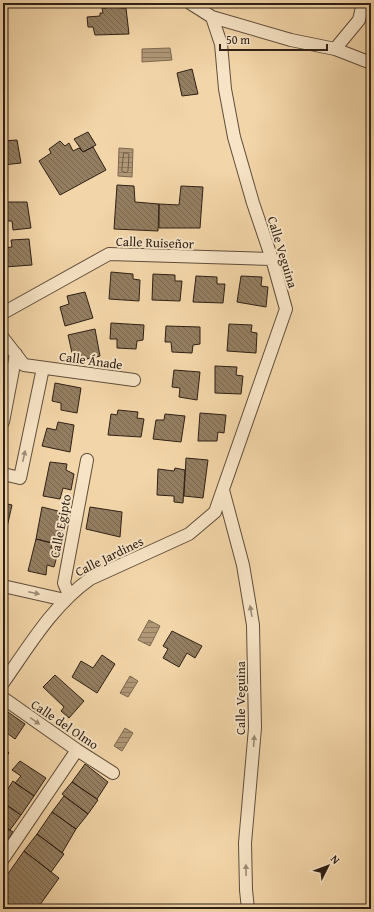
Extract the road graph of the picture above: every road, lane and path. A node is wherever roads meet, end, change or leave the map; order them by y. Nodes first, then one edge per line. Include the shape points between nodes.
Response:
1 (190, 3) edge
2 (363, 3) edge
3 (212, 17) junction
4 (335, 49) junction
5 (371, 64) edge
6 (272, 259) junction
7 (3, 313) edge
8 (3, 338) edge
9 (16, 354) junction
10 (43, 368) junction
11 (134, 380) dead end
12 (3, 422) edge
13 (87, 460) dead end
14 (3, 474) edge
15 (223, 490) junction
16 (215, 512) joint
17 (3, 586) edge
18 (67, 598) junction
19 (3, 683) edge
20 (3, 698) edge
21 (77, 750) junction
22 (113, 773) dead end
23 (3, 859) edge
24 (248, 909) edge

1 - 3 street
2 - 4 street via 359,20
3 - 4 street via 291,40
3 - 6 street, Calle Veguina via 221,44 225,89 234,137
4 - 5 street
6 - 7 street, Calle Ruiseñor via 109,254
6 - 15 street, Calle Veguina via 286,309
8 - 9 street, Calle Ánade
9 - 10 street, Calle Ánade via 24,365
9 - 12 street
10 - 11 street, Calle Ánade
14 -> 10 street via 20,478
13 - 18 street, Calle Egipto via 64,583
15 - 16 street, Calle Veguina
24 -> 15 street, Calle Veguina via 245,843 255,728 253,625 243,565
16 - 18 street, Calle Jardines via 189,534 90,579
17 -> 18 street
18 - 19 street, Calle Jardines
20 -> 21 street, Calle del Olmo
21 - 22 street, Calle del Olmo
21 - 23 street

